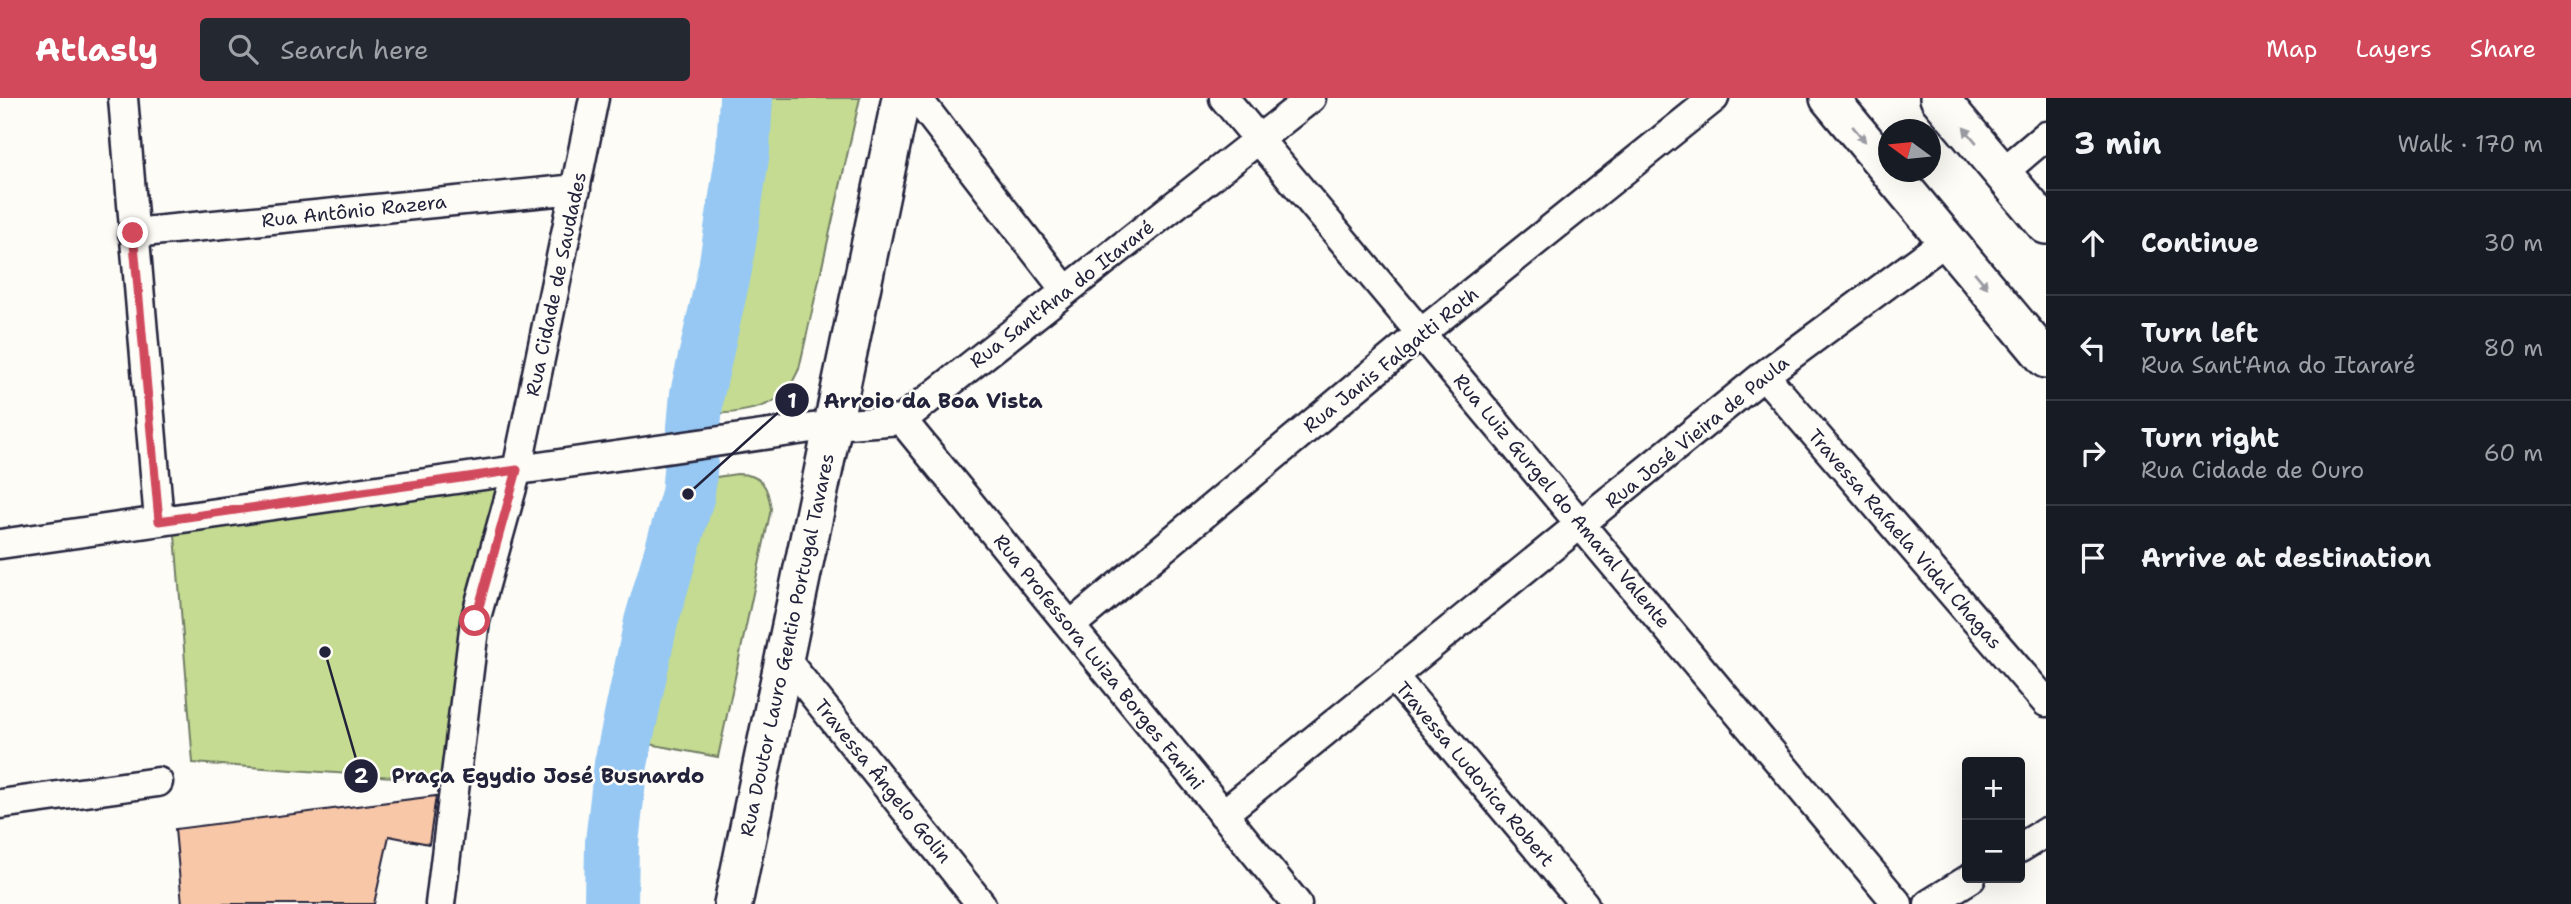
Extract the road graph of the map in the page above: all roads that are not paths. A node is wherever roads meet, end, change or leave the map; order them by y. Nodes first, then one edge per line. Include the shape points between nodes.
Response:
1 (123, 98) edge
2 (594, 98) edge
3 (901, 98) edge
4 (917, 98) edge
5 (1224, 98) edge
6 (1311, 98) edge
7 (1714, 98) edge
8 (1829, 98) edge
9 (1939, 98) edge
10 (2046, 136) edge
11 (1258, 140) junction
12 (1878, 157) edge
13 (2002, 173) junction
14 (1899, 182) edge
15 (576, 189) junction
16 (2046, 225) edge
17 (133, 233) junction
18 (1947, 240) junction
19 (1066, 291) junction
20 (1420, 334) junction
21 (2046, 359) edge
22 (1765, 375) junction
23 (902, 420) junction
24 (834, 425) junction
25 (517, 470) junction
26 (159, 521) junction
27 (1583, 525) junction
28 (0, 544) edge
29 (1070, 626) junction
30 (785, 659) junction
31 (1393, 676) junction
32 (2046, 702) edge
33 (158, 782) dead end
34 (0, 804) edge
35 (1223, 814) junction
36 (2046, 832) edge
37 (2025, 845) edge
38 (1963, 883) edge
39 (440, 904) edge
40 (733, 904) edge
41 (981, 904) edge
42 (1297, 904) edge
43 (1584, 904) edge
44 (1898, 904) edge
45 (1929, 904) edge

1 - 17 street
2 - 15 street, Rua Cidade de Saudades
3 - 24 street, Rua Doutor Lauro Gentio Portugal Tavares
4 - 19 street
5 - 11 street, Rua Luiz Gurgel do Amaral Valente
6 - 11 street, Rua Sant'Ana do Itararé
7 - 20 street, Rua Janis Falgatti Roth
8 -> 12 street
13 -> 9 street
10 - 13 street
11 - 19 street, Rua Sant'Ana do Itararé
11 - 20 street, Rua Luiz Gurgel do Amaral Valente
13 - 16 street
14 - 18 street
15 - 17 street, Rua Antônio Razera
15 - 25 street, Rua Cidade de Saudades
17 - 26 street
18 -> 21 street
18 - 22 street, Rua José Vieira de Paula
19 - 23 street, Rua Sant'Ana do Itararé
20 - 27 street, Rua Luiz Gurgel do Amaral Valente
20 - 29 street, Rua Janis Falgatti Roth
22 - 27 street, Rua José Vieira de Paula
22 - 32 street, Travessa Rafaela Vidal Chagas
23 - 24 street
23 - 29 street, Rua Professora Luiza Borges Fanini
24 - 25 street
24 - 30 street, Rua Doutor Lauro Gentio Portugal Tavares
25 - 26 street
25 - 39 street, Rua Cidade de Saudades via 475,621
26 - 28 street
27 - 31 street, Rua José Vieira de Paula
27 - 44 street, Rua Luiz Gurgel do Amaral Valente
29 - 35 street, Rua Professora Luiza Borges Fanini
30 - 40 street, Rua Doutor Lauro Gentio Portugal Tavares
30 - 41 street, Travessa Ângelo Golin
31 - 35 street, Rua José Vieira de Paula
31 - 43 street, Travessa Ludovica Robert
33 - 34 street
35 - 42 street, Rua Professora Luiza Borges Fanini
36 - 37 street
38 - 45 street

